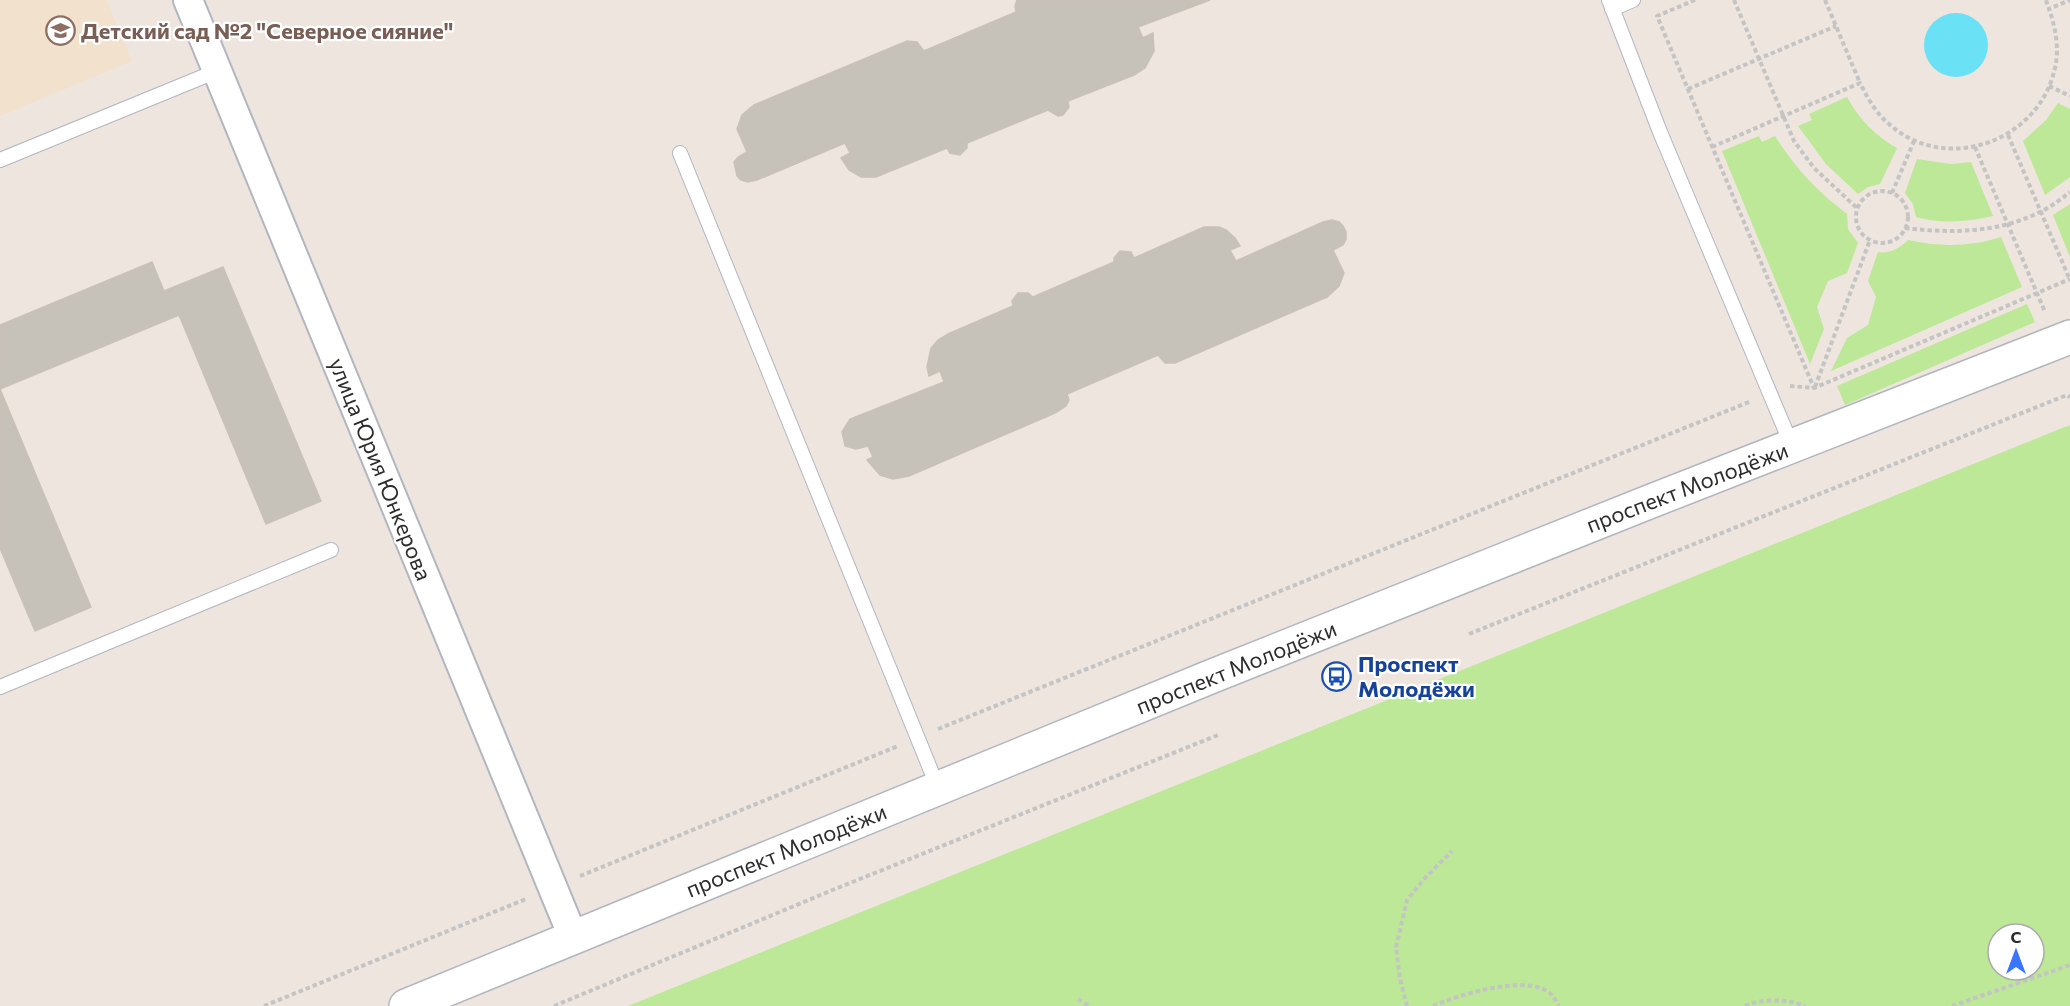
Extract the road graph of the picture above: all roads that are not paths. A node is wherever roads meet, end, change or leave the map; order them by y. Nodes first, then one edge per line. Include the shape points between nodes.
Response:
1 (188, 0) edge
2 (1633, 0) edge
3 (1611, 4) edge
4 (217, 71) junction
5 (680, 153) dead end
6 (0, 160) edge
7 (2059, 329) edge
8 (1792, 446) junction
9 (331, 550) dead end
10 (0, 687) edge
11 (938, 788) junction
12 (573, 938) junction
13 (406, 1006) edge

1 - 4 street, улица Юрия Юнкерова
2 - 3 lane
3 - 8 lane via 1660,132
4 - 6 lane
4 - 12 street, улица Юрия Юнкерова
5 - 11 lane
7 - 8 street, проспект Молодёжи
8 - 11 street, проспект Молодёжи
9 - 10 lane
11 - 12 street, проспект Молодёжи
12 - 13 street, проспект Молодёжи

